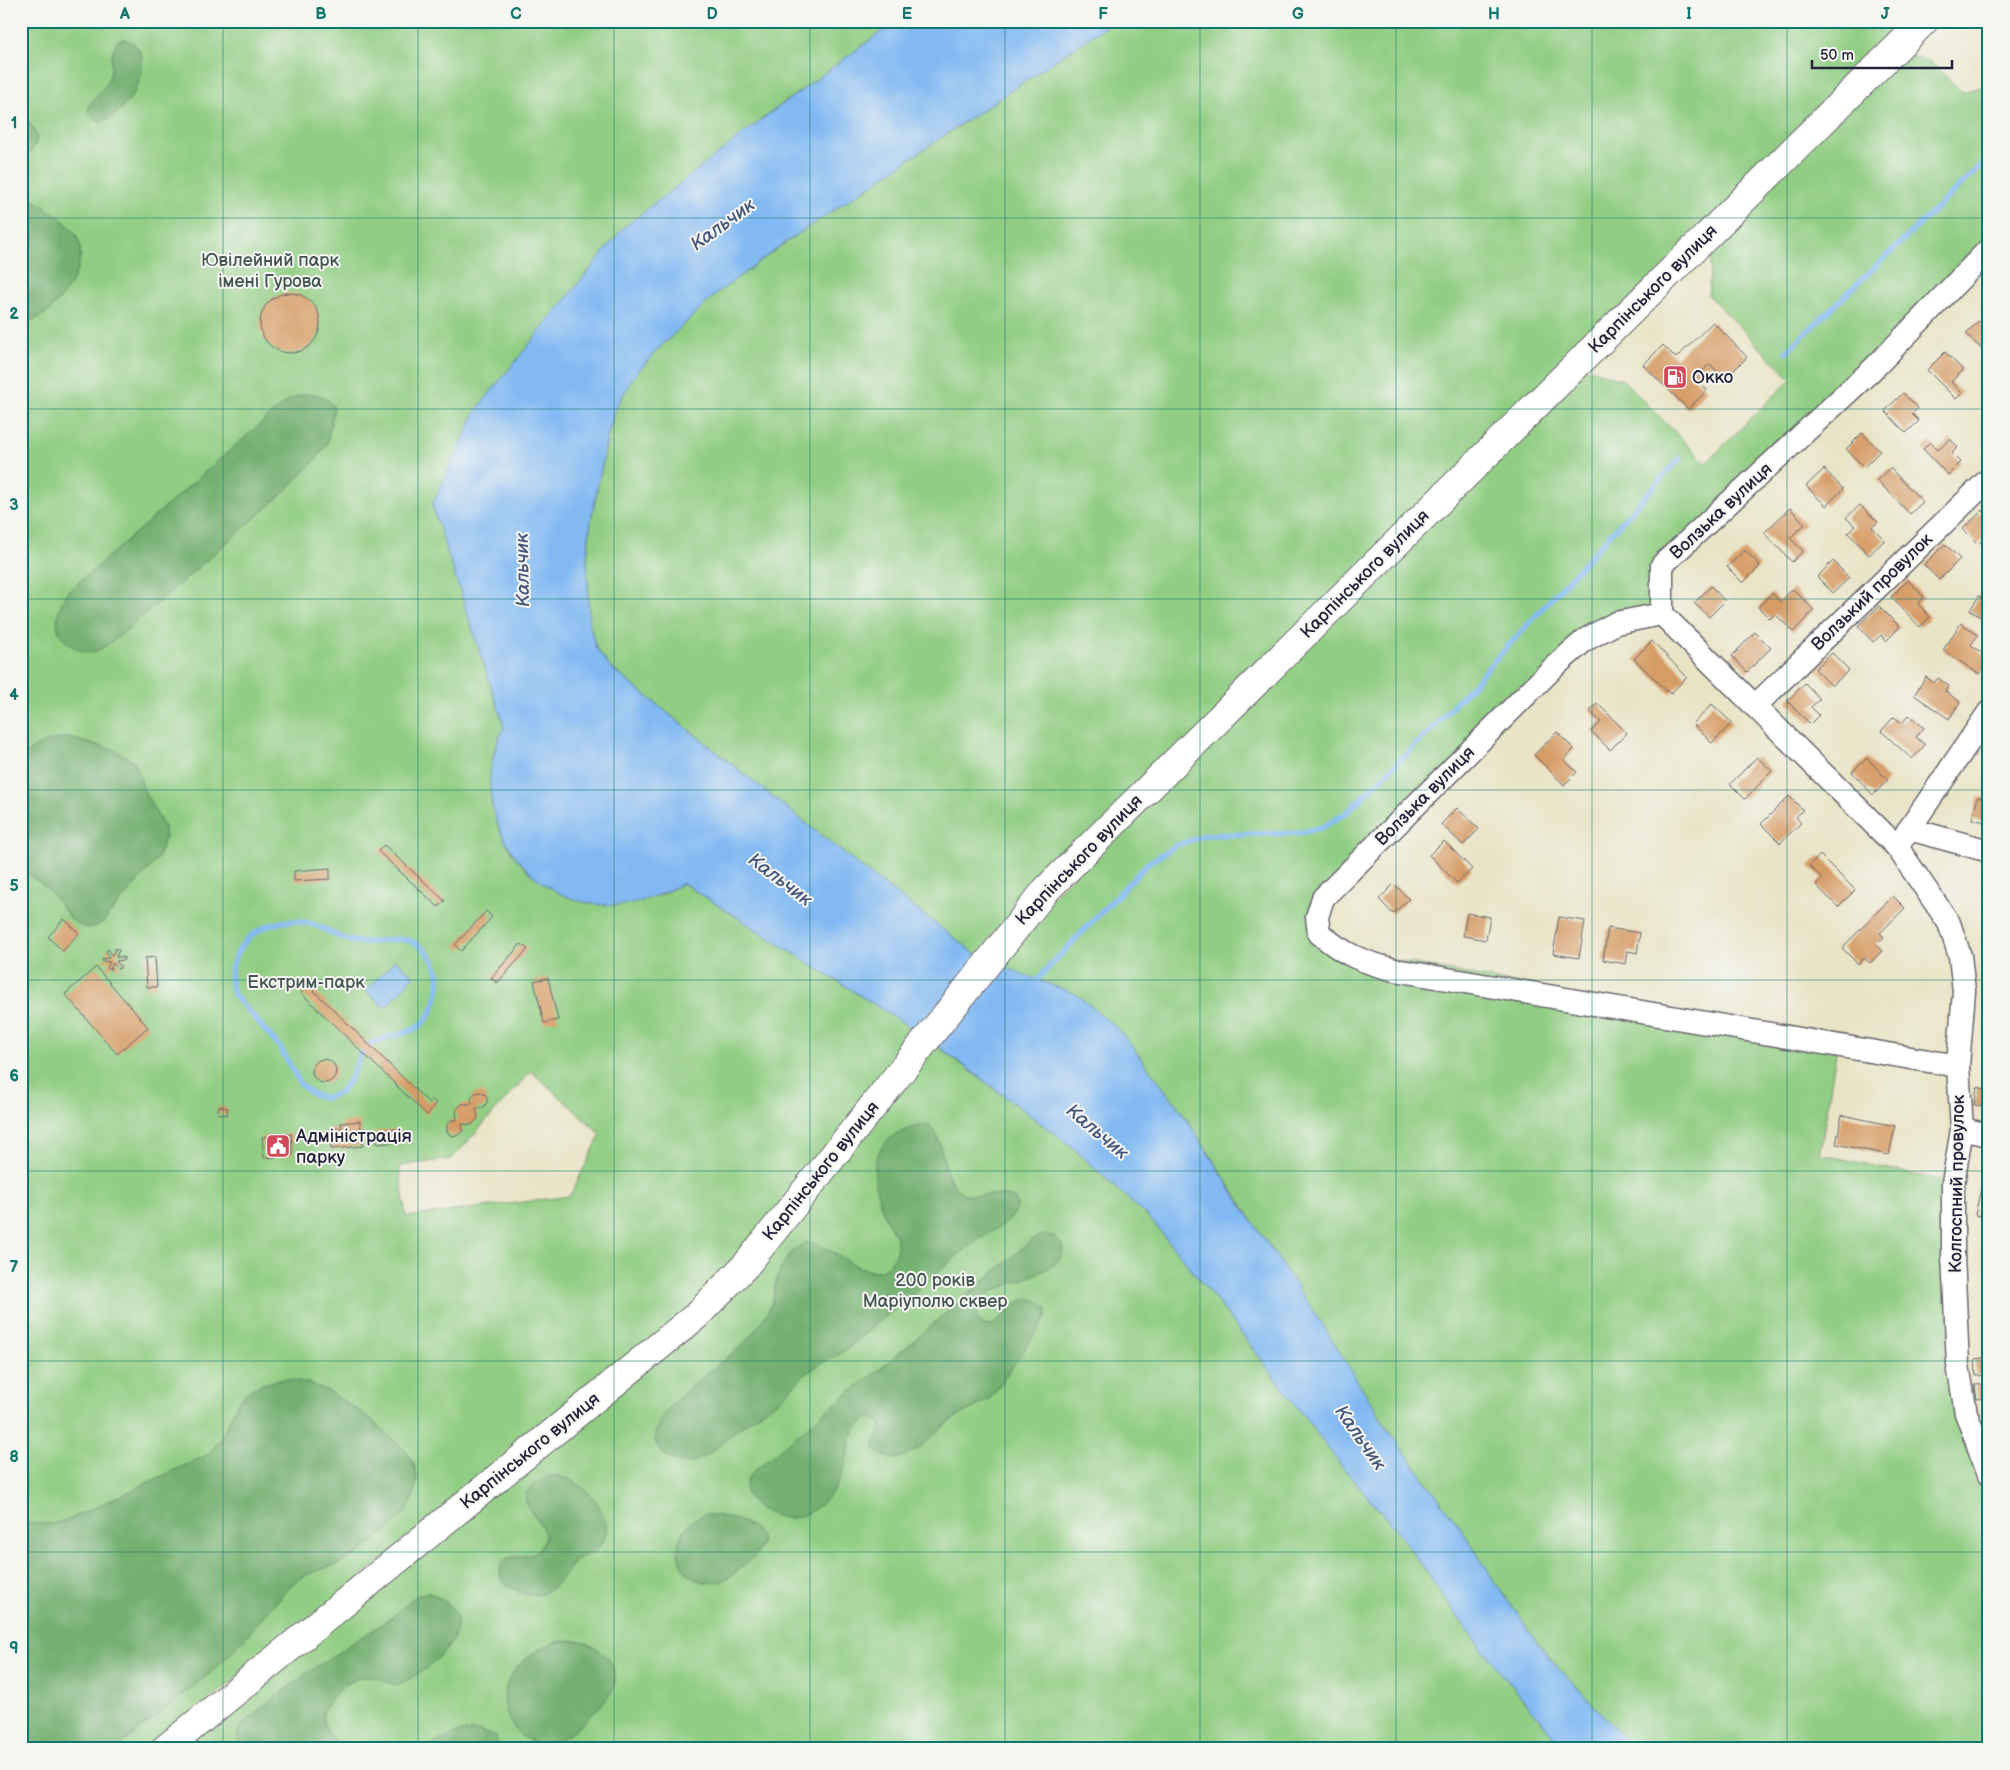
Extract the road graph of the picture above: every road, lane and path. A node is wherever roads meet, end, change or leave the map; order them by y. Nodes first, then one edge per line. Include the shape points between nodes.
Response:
1 (1924, 21) edge
2 (1989, 249) edge
3 (1989, 478) edge
4 (1662, 614) junction
5 (1755, 706) junction
6 (1989, 712) edge
7 (1903, 838) junction
8 (1989, 851) edge
9 (1958, 1066) junction
10 (1962, 1129) junction
11 (1989, 1135) edge
12 (1966, 1413) junction
13 (1989, 1419) edge
14 (1989, 1475) edge
15 (165, 1749) edge

1 - 15 street, Карпінського вулиця via 1046,890 746,1265 696,1316
2 - 4 street, Волзька вулиця via 1876,366 1662,565
3 - 5 street, Волзький провулок
4 - 5 street, Колгоспний провулок
4 - 9 street, Волзька вулиця via 1616,623 1585,640 1555,666 1323,898 1317,917 1319,933 1338,949 1362,961 1395,970
5 - 7 street, Колгоспний провулок
6 - 7 street
7 - 8 street
7 - 9 street, Колгоспний провулок via 1948,923 1960,956 1964,991
9 - 10 street, Колгоспний провулок
10 - 11 street
10 - 12 street, Колгоспний провулок via 1953,1183 1953,1255 1958,1365
12 - 13 street
12 - 14 street, Колгоспний провулок

